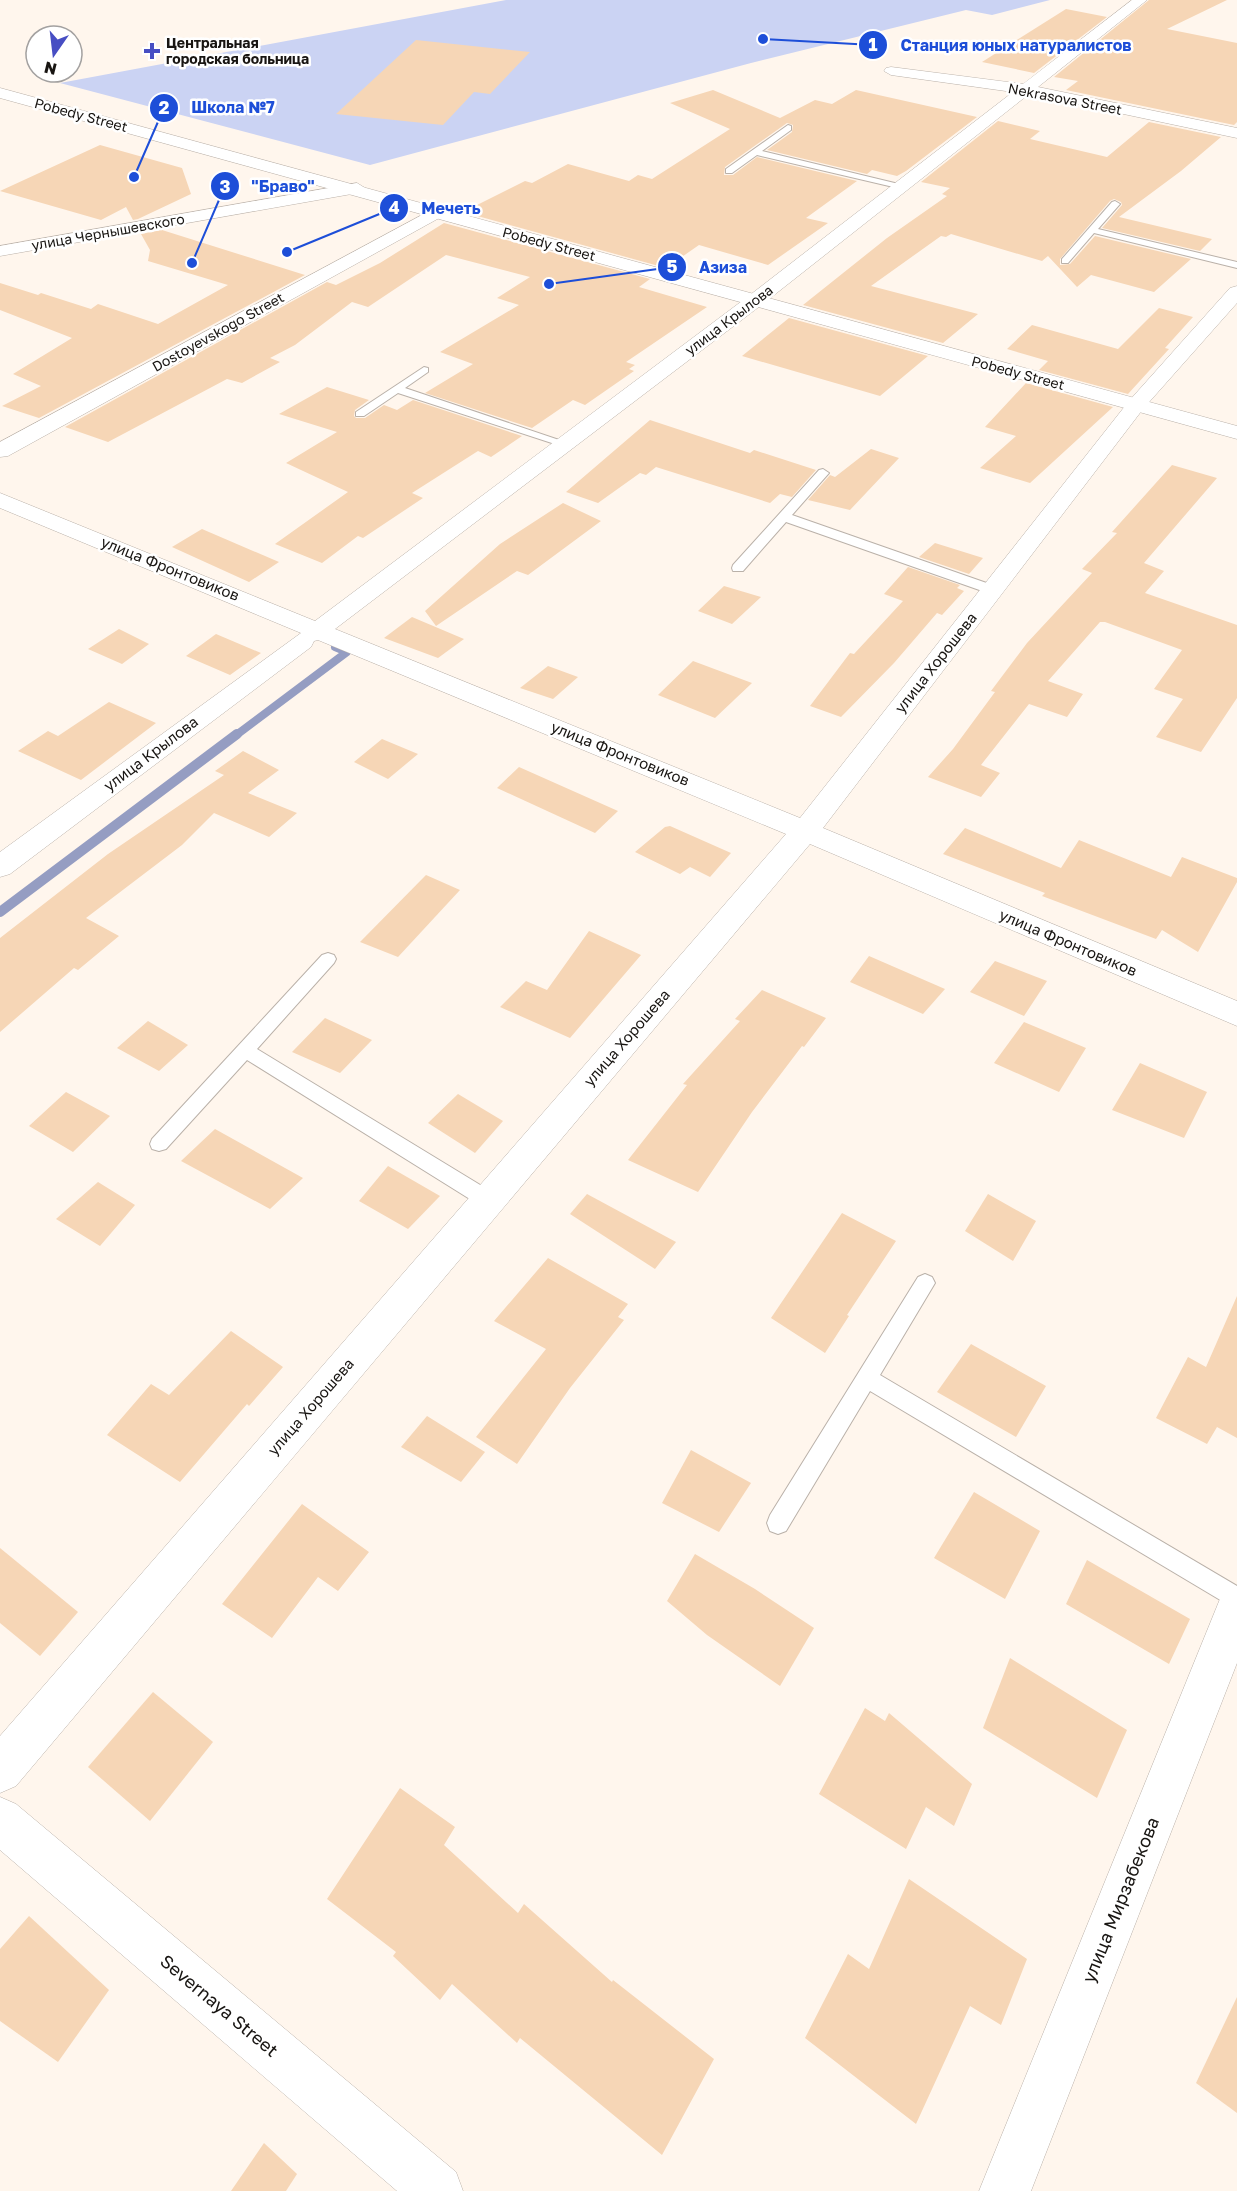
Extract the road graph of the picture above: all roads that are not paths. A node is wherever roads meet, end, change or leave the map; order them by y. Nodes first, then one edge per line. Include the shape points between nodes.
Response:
1 (1140, 0) edge
2 (891, 71) dead end
3 (1025, 89) junction
4 (0, 92) edge
5 (788, 128) dead end
6 (1237, 134) edge
7 (756, 152) junction
8 (729, 171) dead end
9 (902, 186) junction
10 (355, 189) junction
11 (1115, 204) dead end
12 (435, 213) junction
13 (1092, 230) junction
14 (0, 250) edge
15 (1065, 261) dead end
16 (1237, 265) edge
17 (1237, 292) edge
18 (756, 300) junction
19 (424, 370) dead end
20 (397, 388) junction
21 (1137, 404) junction
22 (360, 414) dead end
23 (1237, 432) edge
24 (565, 444) junction
25 (0, 451) edge
26 (823, 473) dead end
27 (0, 500) edge
28 (785, 517) junction
29 (738, 567) dead end
30 (993, 590) junction
31 (311, 635) junction
32 (805, 831) junction
33 (0, 867) edge
34 (328, 959) dead end
35 (1237, 1014) edge
36 (245, 1050) junction
37 (159, 1144) dead end
38 (488, 1200) junction
39 (925, 1283) dead end
40 (867, 1378) junction
41 (778, 1523) dead end
42 (1237, 1599) edge
43 (1237, 1609) edge
44 (0, 1770) edge
45 (0, 1820) edge
46 (437, 2191) edge
47 (1005, 2191) edge

1 - 3 street, улица Крылова
2 - 3 street, Nekrasova Street
3 - 6 street, Nekrasova Street
3 - 9 street, улица Крылова
4 - 10 street, Pobedy Street
5 - 7 lane
7 - 8 lane
7 - 9 lane
9 - 18 street, улица Крылова
10 - 12 street, Pobedy Street
10 - 14 street, улица Чернышевского
10 - 18 street, Pobedy Street
11 - 13 lane
12 - 18 street, Pobedy Street
12 - 25 street, Dostoyevskogo Street
13 - 15 lane
13 - 16 lane
17 - 21 street, улица Хорошева
18 - 21 street, Pobedy Street
18 - 24 street, улица Крылова
19 - 20 lane
20 - 22 lane
20 - 24 lane
21 - 23 street, Pobedy Street
21 - 30 street, улица Хорошева
24 - 31 street, улица Крылова
26 - 28 lane
27 - 31 street, улица Фронтовиков
28 - 29 lane
28 - 30 lane
30 - 32 street, улица Хорошева
31 - 32 street, улица Фронтовиков
31 - 33 street, улица Крылова
32 - 35 street, улица Фронтовиков
32 - 38 street, улица Хорошева
34 - 36 lane
36 - 37 lane
36 - 38 lane
38 - 44 street, улица Хорошева
39 - 40 lane
40 - 41 lane
40 - 42 lane
43 - 47 street, улица Мирзабекова
45 - 46 street, Severnaya Street

